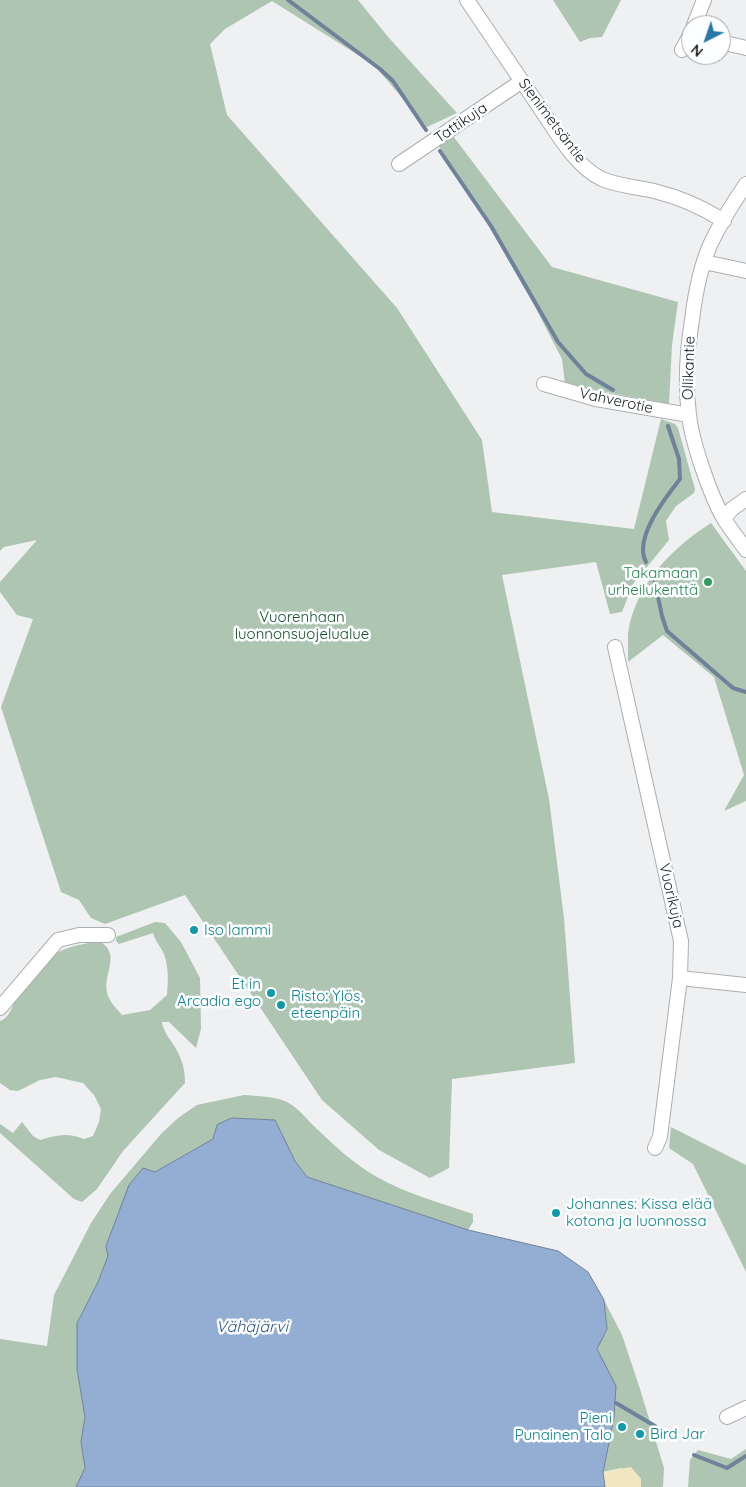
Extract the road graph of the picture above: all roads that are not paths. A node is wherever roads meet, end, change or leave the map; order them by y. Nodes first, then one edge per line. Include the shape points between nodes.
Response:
1 (468, 0) edge
2 (704, 0) edge
3 (698, 15) edge
4 (731, 44) edge
5 (746, 48) edge
6 (522, 82) junction
7 (399, 164) dead end
8 (746, 184) edge
9 (724, 220) junction
10 (704, 262) junction
11 (746, 271) edge
12 (544, 384) dead end
13 (689, 415) junction
14 (746, 499) edge
15 (724, 518) junction
16 (746, 550) edge
17 (615, 646) dead end
18 (108, 935) dead end
19 (680, 978) junction
20 (746, 986) edge
21 (0, 1008) edge
22 (656, 1148) dead end
23 (746, 1408) edge
24 (727, 1417) dead end

1 - 6 street, Sienimetsäntie
2 - 3 street
4 - 5 street
6 - 7 street, Tattikuja
6 - 9 street, Sienimetsäntie via 566,145 600,178 687,201
8 - 9 street, Ollikantie
9 - 10 street, Ollikantie
10 - 11 street
10 - 13 street, Ollikantie via 688,345
12 - 13 street, Vahverotie via 596,399
13 - 15 street, Ollikantie via 702,468
14 - 15 street
15 - 16 street, Ollikantie
17 - 19 street, Vuorikuja via 681,941
18 - 21 street via 79,935 54,944
19 - 20 street
19 - 22 street, Vuorikuja
23 - 24 street

